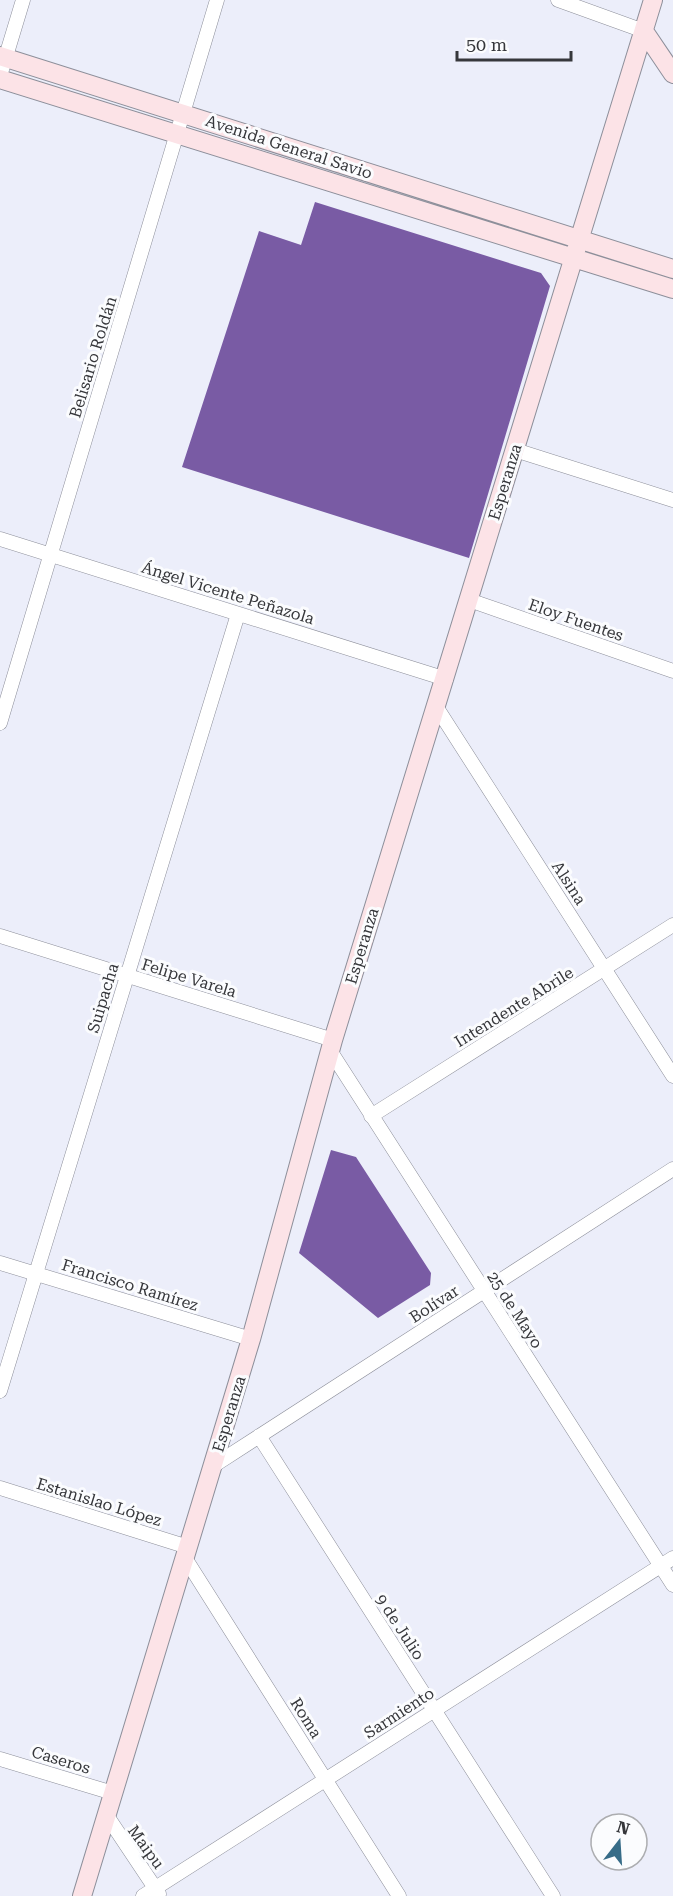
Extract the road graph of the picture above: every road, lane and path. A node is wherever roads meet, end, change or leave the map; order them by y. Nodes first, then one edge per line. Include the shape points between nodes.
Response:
1 (23, 0) edge
2 (217, 0) edge
3 (558, 0) edge
4 (653, 0) edge
5 (644, 31) junction
6 (3, 57) edge
7 (673, 75) edge
8 (0, 78) edge
9 (183, 113) junction
10 (177, 134) junction
11 (577, 240) junction
12 (572, 258) junction
13 (673, 269) edge
14 (673, 289) edge
15 (515, 450) junction
16 (673, 500) edge
17 (0, 539) edge
18 (50, 555) junction
19 (469, 600) junction
20 (238, 614) junction
21 (673, 671) edge
22 (446, 679) junction
23 (437, 708) junction
24 (0, 723) edge
25 (673, 925) edge
26 (0, 936) edge
27 (604, 969) junction
28 (127, 976) junction
29 (332, 1046) junction
30 (673, 1076) edge
31 (371, 1116) junction
32 (673, 1169) edge
33 (0, 1263) edge
34 (36, 1274) junction
35 (484, 1291) junction
36 (251, 1339) junction
37 (0, 1391) edge
38 (259, 1437) junction
39 (213, 1466) junction
40 (0, 1488) edge
41 (187, 1552) junction
42 (673, 1558) edge
43 (661, 1566) junction
44 (673, 1585) edge
45 (434, 1710) junction
46 (0, 1759) edge
47 (326, 1780) junction
48 (113, 1793) junction
49 (107, 1816) junction
50 (158, 1892) edge
51 (82, 1896) edge
52 (143, 1896) edge
53 (399, 1896) edge
54 (553, 1896) edge

1 - 6 street
2 - 9 street, Belisario Roldán
3 - 5 street
4 - 5 main road, Esperanza
5 - 7 main road
5 - 11 main road, Esperanza
6 - 8 street
6 - 9 main road, Avenida General Savio
8 - 10 main road, Avenida General Savio
9 - 10 street, Belisario Roldán
9 - 11 main road, Avenida General Savio
10 - 12 main road, Avenida General Savio
10 - 18 street, Belisario Roldán
11 - 12 main road, Esperanza
11 - 13 main road, Avenida General Savio
12 - 14 main road, Avenida General Savio
12 - 15 main road, Esperanza
15 - 16 street
15 - 19 main road, Esperanza
17 - 18 street, Ángel Vicente Peñazola
18 - 20 street, Ángel Vicente Peñazola
18 - 24 street, Belisario Roldán
19 - 21 street, Eloy Fuentes
19 - 22 main road, Esperanza
20 - 22 street, Ángel Vicente Peñazola
20 - 28 street, Suipacha
22 - 23 main road, Esperanza
23 - 27 street, Alsina
23 - 29 main road, Esperanza
25 - 27 street, Intendente Abrile
26 - 28 street, Felipe Varela
27 - 30 street, Alsina
27 - 31 street, Intendente Abrile
28 - 29 street, Felipe Varela
28 - 34 street, Suipacha
29 - 31 street, 25 de Mayo
29 - 36 main road, Esperanza
31 - 35 street, 25 de Mayo
32 - 35 street, Bolívar
33 - 34 street, Francisco Ramírez
34 - 36 street, Francisco Ramírez
34 - 37 street, Suipacha
35 - 38 street, Bolívar
35 - 43 street, 25 de Mayo
36 - 39 main road, Esperanza
38 - 39 street, Bolívar
38 - 45 street, 9 de Julio
39 - 41 main road, Esperanza
40 - 41 street, Estanislao López
41 - 47 street, Roma
41 - 48 main road, Esperanza
42 - 43 street, Sarmiento
43 - 44 street, 25 de Mayo
43 - 45 street, Sarmiento
45 - 47 street, Sarmiento
45 - 54 street, 9 de Julio
46 - 48 street, Caseros
47 - 50 street, Sarmiento
47 - 53 street, Roma
48 - 49 main road, Esperanza
49 - 50 street, Maipu
49 - 51 main road, Esperanza
50 - 52 street, Sarmiento

